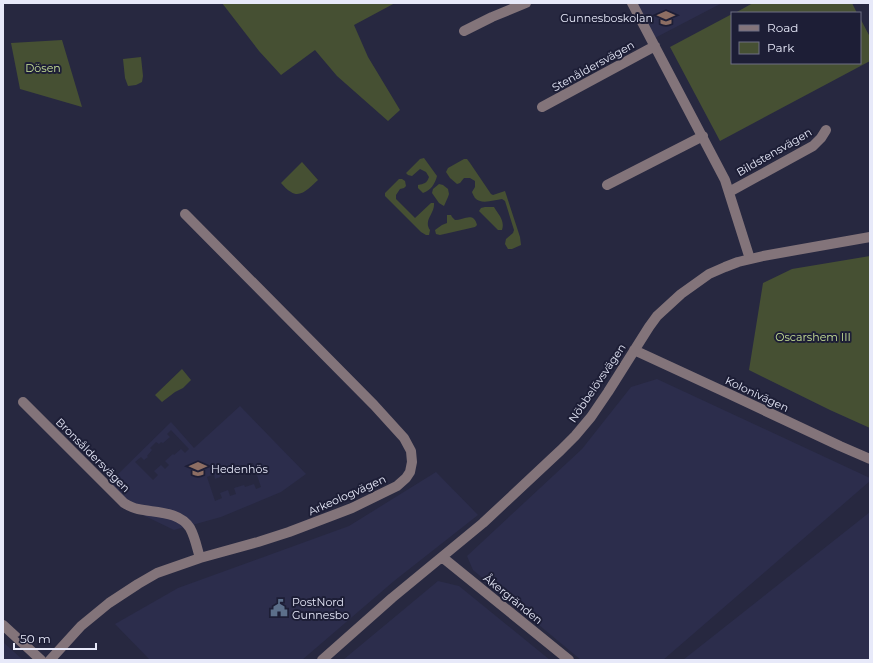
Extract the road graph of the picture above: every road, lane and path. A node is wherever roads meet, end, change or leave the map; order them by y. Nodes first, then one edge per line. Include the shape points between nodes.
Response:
1 (526, 3) edge
2 (632, 3) edge
3 (464, 31) dead end
4 (654, 46) junction
5 (542, 107) dead end
6 (826, 130) dead end
7 (703, 136) junction
8 (607, 185) dead end
9 (729, 192) junction
10 (185, 214) dead end
11 (870, 237) edge
12 (750, 259) junction
13 (634, 350) junction
14 (23, 402) dead end
15 (870, 459) edge
16 (442, 557) junction
17 (200, 558) junction
18 (3, 625) edge
19 (324, 659) edge
20 (41, 660) edge
21 (50, 660) edge
22 (569, 660) edge

1 - 3 street
2 - 4 street
4 - 5 street, Stenåldersvägen
4 - 7 street
6 - 9 street, Bildstensvägen via 813,146
7 - 8 street
7 - 9 street
9 - 12 street
10 - 17 street, Arkeologvägen via 395,427 411,451 412,462 410,472 397,486 352,508 289,532
11 - 12 street, Nöbbelövsvägen
12 - 13 street, Nöbbelövsvägen via 709,274 681,294 657,316
13 - 15 street, Kolonivägen
13 - 16 street, Nöbbelövsvägen via 591,417 571,441 493,514
14 - 17 street, Bronsåldersvägen via 124,503 130,507 170,514 183,520 193,533
16 - 19 street, Nöbbelövsvägen
16 - 22 street, Åkergränden
17 - 21 street, Arkeologvägen via 157,573 109,603 81,626
18 - 20 street

